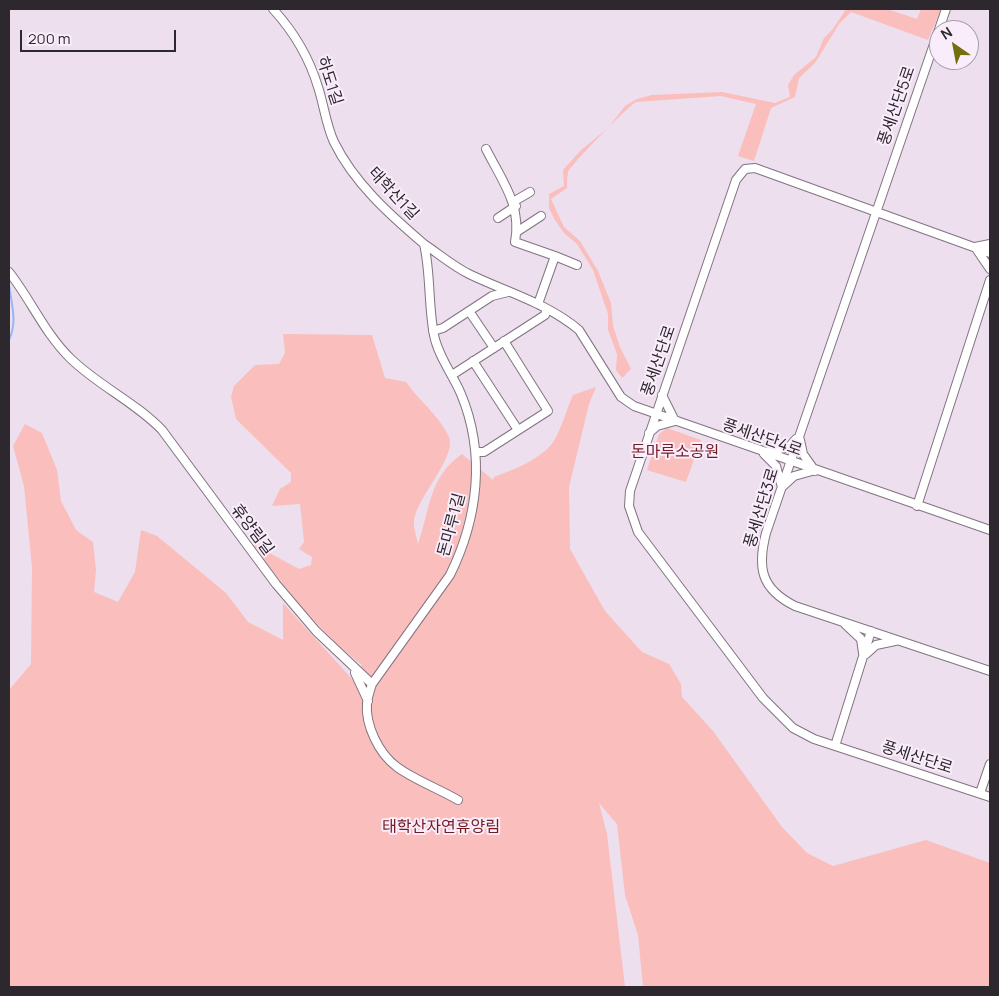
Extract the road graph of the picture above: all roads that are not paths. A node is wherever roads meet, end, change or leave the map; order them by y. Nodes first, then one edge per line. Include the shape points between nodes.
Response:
1 (273, 9) edge
2 (946, 9) edge
3 (486, 149) dead end
4 (350, 166) joint
5 (530, 192) dead end
6 (514, 204) junction
7 (876, 213) junction
8 (540, 216) dead end
9 (498, 218) dead end
10 (518, 230) junction
11 (421, 241) junction
12 (990, 244) edge
13 (975, 247) junction
14 (990, 253) edge
15 (555, 256) junction
16 (445, 258) junction
17 (577, 265) dead end
18 (428, 269) junction
19 (990, 269) edge
20 (9, 272) edge
21 (990, 280) edge
22 (488, 283) junction
23 (509, 292) junction
24 (492, 296) junction
25 (538, 304) junction
26 (547, 309) junction
27 (470, 311) junction
28 (434, 331) junction
29 (504, 341) junction
30 (494, 348) junction
31 (472, 362) junction
32 (452, 374) junction
33 (662, 395) junction
34 (655, 414) junction
35 (675, 421) junction
36 (518, 430) junction
37 (649, 433) junction
38 (800, 435) junction
39 (476, 452) junction
40 (763, 453) junction
41 (790, 462) junction
42 (816, 471) junction
43 (782, 487) junction
44 (917, 506) junction
45 (990, 530) edge
46 (842, 621) junction
47 (871, 631) junction
48 (898, 640) junction
49 (863, 657) junction
50 (348, 662) junction
51 (382, 667) junction
52 (355, 669) junction
53 (990, 671) edge
54 (372, 684) junction
55 (368, 701) junction
56 (835, 746) junction
57 (990, 764) edge
58 (980, 793) junction
59 (990, 797) edge
60 (458, 800) dead end

1 - 4 street, 하도1길 via 304,50 334,141
2 - 7 street, 풍세산단5로
3 - 6 street
4 - 11 street, 태학산1길 via 381,205
5 - 6 street
6 - 9 street
6 - 10 street
7 - 13 street, 풍세산단로
7 - 33 street, 풍세산단로 via 755,168 744,169 736,180
7 - 38 street, 풍세산단3로
8 - 10 street
10 - 15 street via 515,242
11 - 16 street, 태학산1길
11 - 18 street, 돈마루1길
12 - 13 street
13 - 14 street, 풍세산단로
13 - 19 street
15 - 17 street
15 - 25 street
16 - 18 street via 433,258
16 - 22 street, 태학산1길
18 - 28 street, 돈마루1길
20 - 50 street, 휴양림길 via 50,337 71,359 149,416 162,430 276,584
21 - 44 street
22 - 23 street, 태학산1길
22 - 24 street
23 - 24 street
23 - 25 street, 태학산1길
24 - 27 street
25 - 26 street, 풍세산단4로
26 - 29 street via 545,316
26 - 34 street, 풍세산단4로 via 579,330 621,396 634,406
27 - 28 street
27 - 30 street
28 - 32 street, 돈마루1길
29 - 30 street
29 - 36 street via 548,411
30 - 31 street
31 - 32 street
31 - 36 street
32 - 39 street, 돈마루1길 via 471,419
33 - 34 street, 풍세산단로
33 - 35 street
34 - 35 street, 풍세산단4로
34 - 37 street, 풍세산단로
35 - 37 street via 657,426
35 - 40 street, 풍세산단4로
36 - 39 street via 484,452
37 - 56 street, 풍세산단로 via 630,490 630,506 638,532 776,714 793,728
38 - 40 street via 789,447
38 - 41 street, 풍세산단3로
38 - 42 street via 803,454
39 - 51 street, 돈마루1길 via 475,503 456,564
40 - 41 street, 풍세산단4로
40 - 43 street via 776,466
41 - 42 street, 풍세산단4로
41 - 43 street, 풍세산단3로
42 - 43 street via 801,473
42 - 44 street, 풍세산단4로
43 - 46 street, 풍세산단3로 via 762,551 764,575 770,587 785,601
44 - 45 street, 풍세산단4로
46 - 47 street, 풍세산단3로
46 - 49 street via 861,640
47 - 48 street, 풍세산단3로
47 - 49 street
48 - 49 street via 876,645
48 - 53 street, 풍세산단3로
49 - 56 street
50 - 52 street, 휴양림길
50 - 55 street
51 - 52 street via 364,673
51 - 54 street, 돈마루1길
52 - 54 street, 휴양림길
54 - 55 street
55 - 60 street via 368,720 376,742 397,767
56 - 58 street, 풍세산단로
57 - 58 street
58 - 59 street, 풍세산단로

